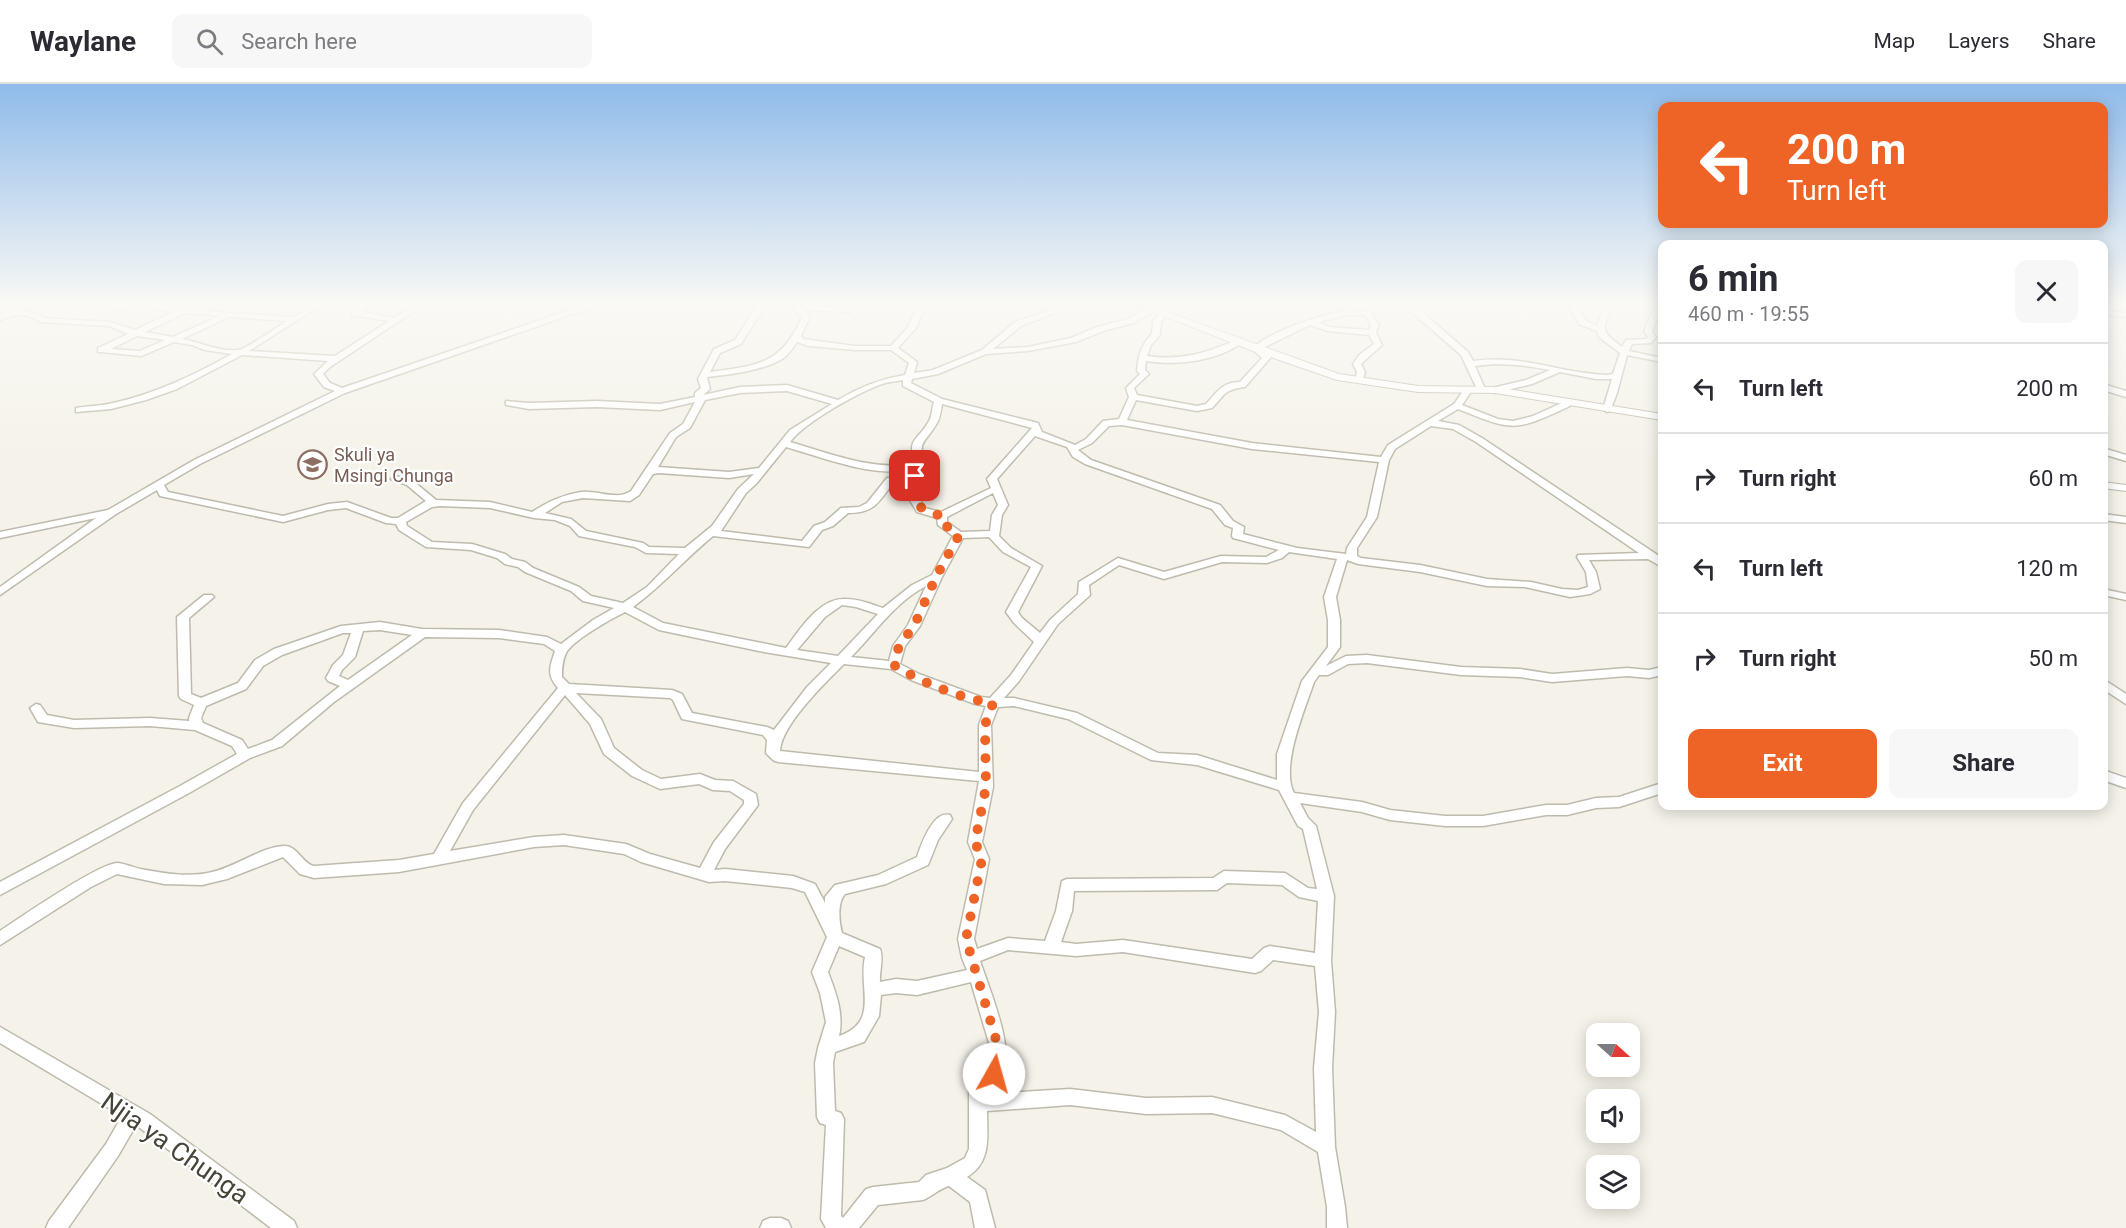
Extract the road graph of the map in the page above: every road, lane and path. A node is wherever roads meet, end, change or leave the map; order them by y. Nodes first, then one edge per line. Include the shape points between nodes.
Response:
1 (228, 357) edge
2 (314, 357) edge
3 (439, 357) edge
4 (714, 357) edge
5 (778, 357) edge
6 (906, 357) edge
7 (972, 357) edge
8 (1201, 357) edge
9 (1267, 357) edge
10 (1281, 357) edge
11 (1362, 357) edge
12 (1466, 357) edge
13 (1622, 357) edge
14 (1142, 358) joint
15 (337, 359) joint
16 (1472, 364) junction
17 (1559, 369) junction
18 (705, 375) junction
19 (1617, 376) junction
20 (910, 377) junction
21 (1359, 380) junction
22 (2126, 387) edge
23 (2108, 388) edge
24 (1475, 389) junction
25 (1495, 390) junction
26 (2114, 390) junction
27 (342, 391) junction
28 (2126, 394) edge
29 (1133, 397) junction
30 (701, 400) junction
31 (939, 401) junction
32 (509, 403) dead end
33 (839, 403) junction
34 (1569, 403) junction
35 (1457, 406) junction
36 (1606, 409) junction
37 (79, 410) dead end
38 (1658, 416) edge
39 (1122, 422) junction
40 (1431, 423) junction
41 (1036, 429) junction
42 (784, 443) junction
43 (1074, 449) junction
44 (2108, 453) edge
45 (2125, 458) edge
46 (1384, 460) junction
47 (922, 466) junction
48 (763, 470) junction
49 (650, 472) junction
50 (396, 479) dead end
51 (914, 479) junction
52 (160, 486) junction
53 (2108, 486) edge
54 (2126, 488) edge
55 (996, 490) junction
56 (430, 504) junction
57 (112, 512) junction
58 (534, 515) junction
59 (942, 516) junction
60 (2108, 518) edge
61 (2126, 520) edge
62 (399, 521) junction
63 (716, 528) junction
64 (993, 534) junction
65 (0, 535) edge
66 (959, 535) junction
67 (1287, 549) junction
68 (688, 551) junction
69 (1652, 556) junction
70 (1347, 557) junction
71 (1658, 561) edge
72 (936, 577) junction
73 (0, 592) edge
74 (2108, 593) edge
75 (208, 597) dead end
76 (2126, 597) edge
77 (625, 608) junction
78 (885, 612) junction
79 (358, 629) junction
80 (422, 633) junction
81 (1040, 642) junction
82 (561, 650) junction
83 (789, 651) junction
84 (839, 660) junction
85 (894, 665) junction
86 (1315, 670) junction
87 (1658, 672) edge
88 (349, 685) junction
89 (2108, 687) edge
90 (564, 688) junction
91 (2126, 700) edge
92 (993, 703) junction
93 (201, 704) junction
94 (36, 708) dead end
95 (197, 726) junction
96 (774, 739) junction
97 (245, 755) junction
98 (985, 777) junction
99 (2108, 777) edge
100 (2126, 783) edge
101 (1658, 790) edge
102 (1287, 792) junction
103 (945, 819) dead end
104 (438, 860) junction
105 (704, 875) junction
106 (0, 889) edge
107 (1326, 896) junction
108 (835, 937) junction
109 (0, 939) edge
110 (1051, 947) junction
111 (970, 958) junction
112 (1323, 961) junction
113 (977, 974) junction
114 (873, 990) junction
115 (0, 1034) edge
116 (826, 1048) junction
117 (978, 1102) junction
118 (133, 1114) junction
119 (1326, 1147) junction
120 (951, 1176) junction
121 (56, 1228) edge
122 (287, 1228) edge
123 (770, 1228) edge
124 (781, 1228) edge
125 (838, 1228) edge
126 (847, 1228) edge
127 (985, 1228) edge
128 (1337, 1228) edge

1 - 37 street via 157,394 109,407
2 - 15 street
3 - 27 street
4 - 18 street
5 - 18 street
6 - 20 street via 913,362
7 - 20 street
8 - 14 street via 1169,363
9 - 29 street via 1242,385 1233,385 1216,395 1208,407 1195,410
10 - 21 street
11 - 21 street via 1357,364
12 - 16 street
13 - 19 street
14 - 29 street via 1141,371 1145,374 1130,388
15 - 27 street via 318,376
16 - 17 street via 1533,363
16 - 24 street
17 - 19 street via 1600,377
17 - 25 street
18 - 30 street via 706,389 698,395
19 - 36 street
20 - 31 street via 906,384
20 - 33 street via 884,381
21 - 24 street via 1418,389
22 - 26 street via 2120,385
23 - 26 street
24 - 25 street
24 - 35 street
25 - 34 street
26 - 28 street
27 - 52 street via 197,462
29 - 39 street
30 - 32 street via 634,407
30 - 33 street via 741,390 787,388
30 - 49 street via 687,426 673,435
31 - 41 street via 1035,425
31 - 47 street via 934,423 917,440 917,457
33 - 42 street via 793,432
34 - 35 street via 1528,424 1514,426
34 - 36 street
35 - 40 street
36 - 38 street
39 - 43 street via 1106,423 1089,441
39 - 46 street via 1252,446
40 - 46 street via 1391,447
40 - 69 street via 1456,428 1479,440
41 - 43 street via 1038,434
41 - 55 street via 995,472 992,479
42 - 47 street via 870,468 897,470
42 - 48 street
43 - 67 street via 1076,455 1105,469 1216,507 1229,523 1239,527 1237,536
44 - 45 street
46 - 70 street via 1372,517
47 - 51 street
48 - 49 street via 729,475
48 - 63 street via 742,491
49 - 58 street via 626,499 583,495 549,504
50 - 56 street via 410,483 431,500
51 - 59 street via 910,492 916,504 921,510
51 - 63 street via 890,480 871,505 861,510 845,510 818,528 805,545 741,538 715,533
52 - 57 street
52 - 62 street via 164,494 265,517 283,519 347,505
53 - 54 street
55 - 59 street
55 - 64 street via 1003,505
56 - 58 street via 490,505
56 - 62 street
57 - 65 street
57 - 73 street
58 - 68 street via 564,519 577,525 583,534 610,537 646,550
59 - 66 street via 942,523
60 - 61 street
62 - 77 street via 403,528 430,545 481,549 553,578 595,602
63 - 68 street
64 - 66 street
64 - 81 street via 1007,550 1037,566 1012,612
66 - 72 street
67 - 70 street
67 - 81 street via 1267,560 1221,560 1164,576 1118,561 1083,584 1084,595 1054,622
68 - 77 street via 651,589
69 - 70 street via 1582,556 1594,589 1583,594
69 - 71 street
70 - 86 street via 1330,597 1334,647
72 - 78 street via 915,587
72 - 85 street via 914,626 899,646
74 - 76 street
75 - 93 street via 183,617 185,696
77 - 82 street via 597,622
77 - 83 street via 659,626
78 - 83 street via 847,603 834,604
78 - 84 street
79 - 80 street via 380,626
79 - 88 street via 349,657 332,678
79 - 93 street via 341,630 278,652 259,663 242,686
80 - 82 street via 528,638 547,641
80 - 88 street
81 - 92 street
82 - 90 street via 556,678
83 - 84 street
84 - 85 street
84 - 96 street
85 - 92 street via 979,702
86 - 87 street via 1324,672 1346,660 1367,659 1461,672 1520,672 1552,678
86 - 102 street via 1284,753
88 - 97 street via 277,743
89 - 91 street
90 - 96 street via 672,694 678,697 687,716 767,731
90 - 104 street via 468,807
90 - 105 street via 596,722 609,751 638,773 660,784 700,779 713,785 733,786 751,798 751,805 719,846
92 - 98 street via 985,725
92 - 102 street via 1014,702 1072,716 1156,757 1197,760
93 - 95 street via 195,718
94 - 95 street via 43,719 74,724 150,722
95 - 97 street via 237,743
96 - 98 street via 773,753 778,758
97 - 106 street
98 - 111 street via 975,842 982,859 966,939
99 - 100 street
101 - 102 street via 1619,802 1596,802 1568,810 1483,821 1390,815
102 - 107 street via 1309,826
103 - 108 street via 931,838 923,861 881,880 840,889 833,897
104 - 105 street via 564,840 626,849
104 - 109 street via 314,872 305,870 285,851 262,856 210,879 142,877 116,868
105 - 108 street via 794,882 810,888
107 - 110 street via 1304,893 1285,879 1264,877 1224,877 1217,884 1067,885 1064,911
107 - 112 street
108 - 114 street via 874,954 870,964
108 - 116 street via 820,972 834,1022
110 - 111 street via 1008,944
110 - 112 street via 1143,947 1255,966 1270,953
111 - 113 street
112 - 119 street via 1327,1012 1323,1068
113 - 114 street via 917,988
113 - 117 street via 997,1043 998,1063 994,1074 982,1082
114 - 116 street via 871,1015 858,1037
115 - 118 street, Njia ya Chunga
116 - 125 street via 826,1117 835,1119 831,1219
117 - 119 street via 1070,1097 1146,1106 1212,1105 1285,1123
117 - 120 street via 978,1149 972,1164
118 - 121 street
118 - 122 street, Njia ya Chunga
119 - 128 street
120 - 126 street via 933,1181 923,1191 873,1196
120 - 127 street via 978,1197
123 - 124 street

